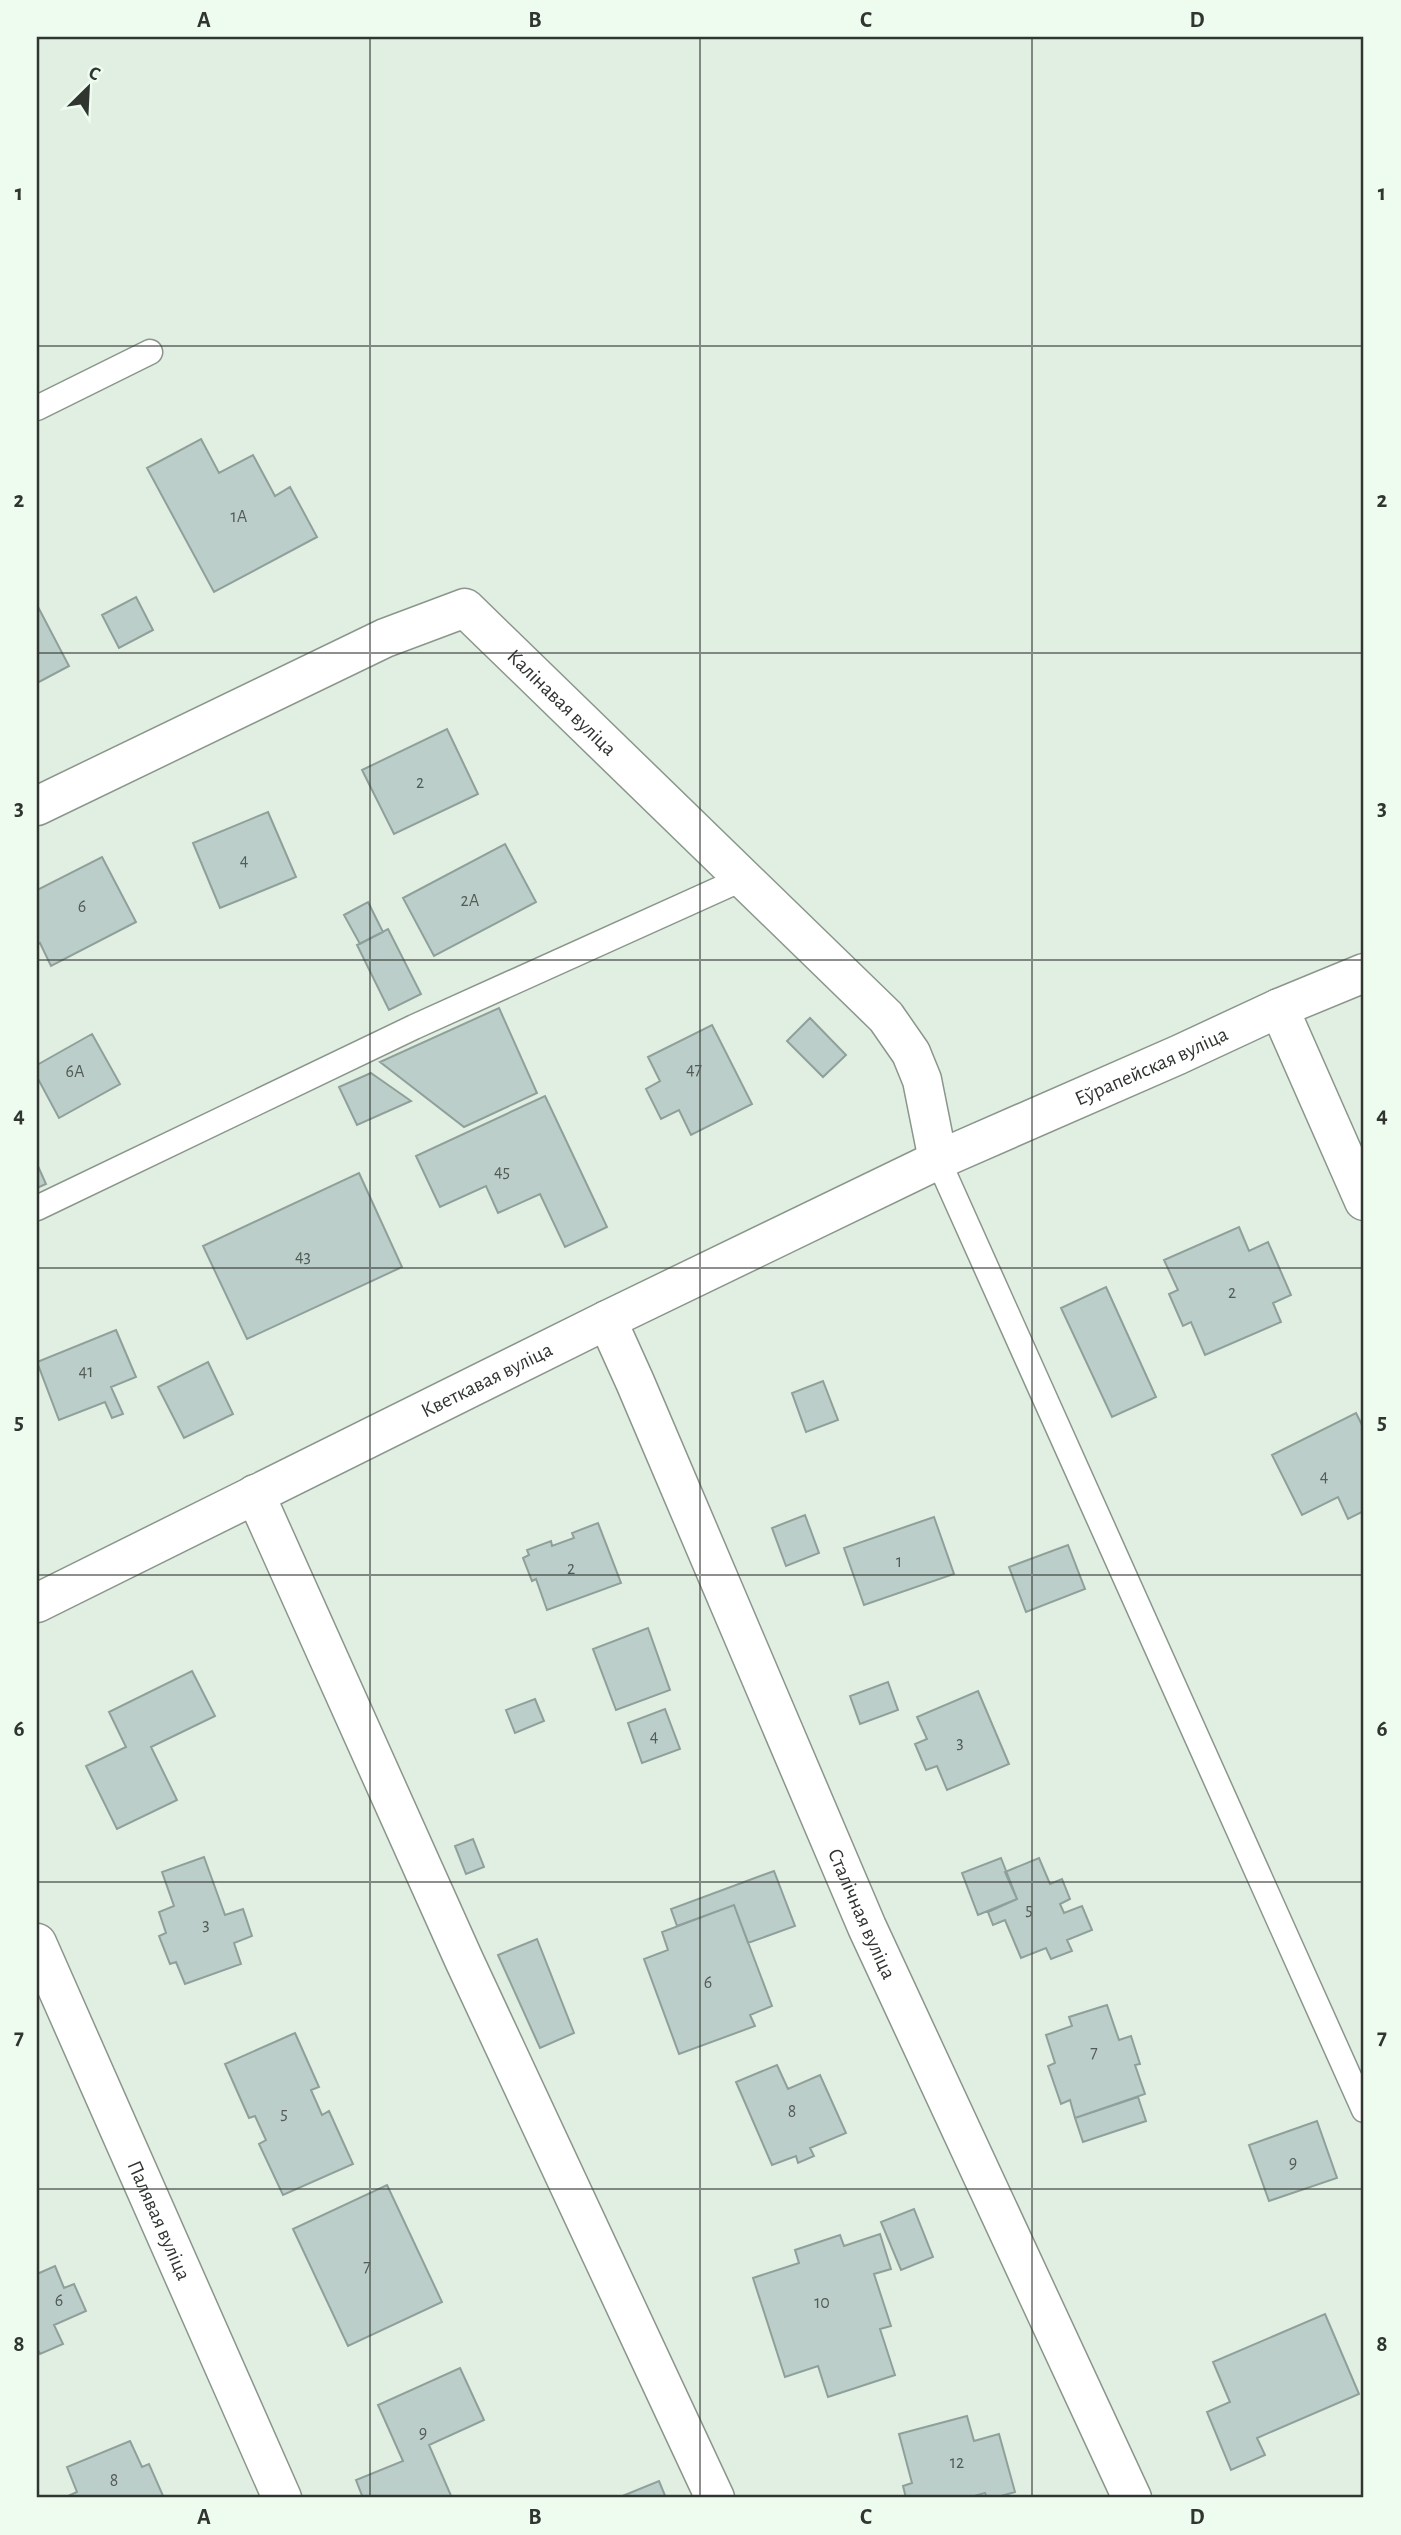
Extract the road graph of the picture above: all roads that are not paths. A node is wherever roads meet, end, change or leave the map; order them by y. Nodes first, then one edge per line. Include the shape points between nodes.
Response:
1 (150, 352) dead end
2 (37, 408) edge
3 (37, 806) edge
4 (744, 878) junction
5 (1364, 973) edge
6 (1279, 1008) junction
7 (938, 1160) junction
8 (1364, 1201) edge
9 (37, 1208) edge
10 (607, 1320) junction
11 (255, 1494) junction
12 (37, 1603) edge
13 (37, 1943) edge
14 (1364, 2110) edge
15 (282, 2498) edge
16 (715, 2498) edge
17 (1132, 2498) edge

1 - 2 lane
3 - 4 street, Калінавая вуліца via 385,638 465,608
4 - 7 street, Калінавая вуліца via 886,1017 905,1044 922,1080
4 - 9 lane via 414,1027
5 - 6 street, Еўрапейская вуліца
6 - 7 street, Еўрапейская вуліца
6 - 8 street
7 - 10 street, Кветкавая вуліца
7 - 14 lane
10 - 11 street, Кветкавая вуліца
10 - 17 street, Сталічная вуліца via 867,1927
11 - 12 street, Кветкавая вуліца
11 - 16 street via 458,1947
13 - 15 street, Палявая вуліца

